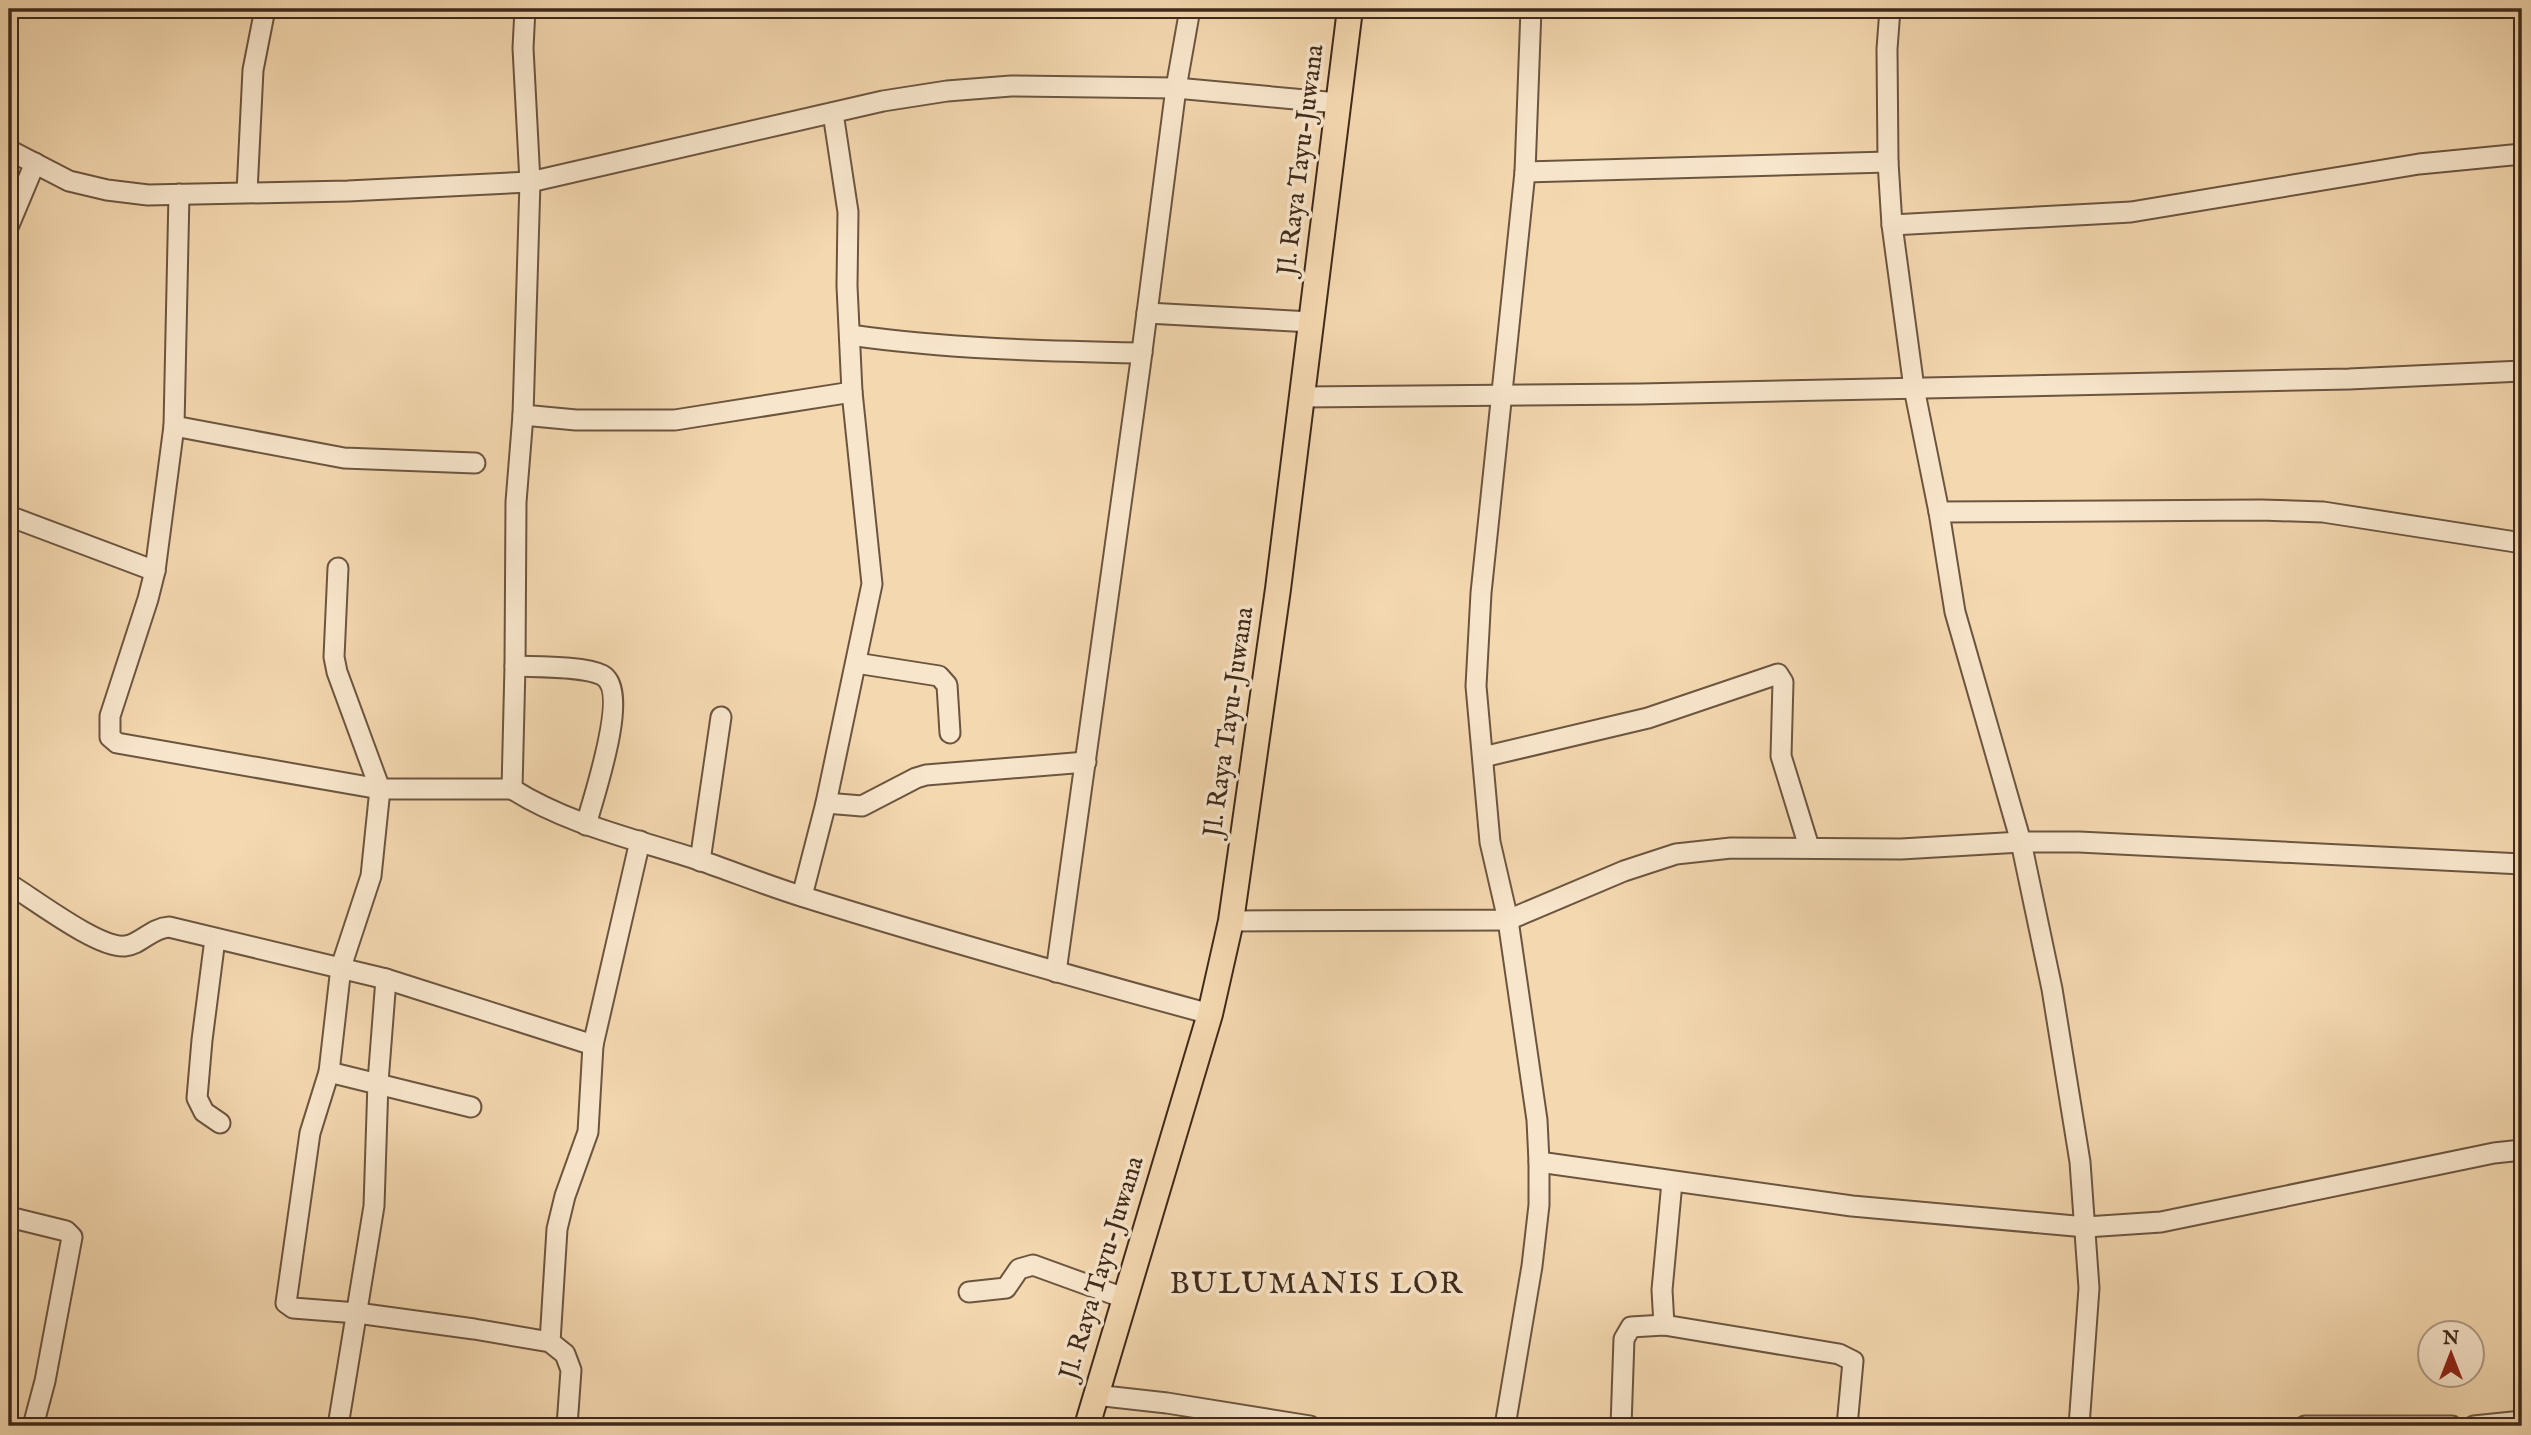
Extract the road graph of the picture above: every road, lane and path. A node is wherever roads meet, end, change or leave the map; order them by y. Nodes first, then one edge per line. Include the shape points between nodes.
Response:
1 (265, 9) edge
2 (525, 9) edge
3 (1191, 9) edge
4 (1350, 9) edge
5 (1531, 9) edge
6 (1890, 9) edge
7 (1176, 88) junction
8 (1338, 103) junction
9 (834, 113) junction
10 (9, 150) edge
11 (2522, 154) edge
12 (1888, 162) junction
13 (35, 163) junction
14 (1525, 172) junction
15 (530, 181) junction
16 (247, 192) junction
17 (180, 194) junction
18 (9, 225) edge
19 (1892, 225) junction
20 (1147, 313) junction
21 (1311, 322) junction
22 (850, 335) junction
23 (1142, 353) junction
24 (2522, 372) edge
25 (1914, 388) junction
26 (852, 392) junction
27 (1501, 395) junction
28 (1302, 397) junction
29 (523, 415) junction
30 (174, 426) junction
31 (475, 463) dead end
32 (1939, 512) junction
33 (9, 516) edge
34 (2522, 543) edge
35 (338, 568) dead end
36 (155, 571) junction
37 (856, 663) junction
38 (515, 666) junction
39 (721, 717) dead end
40 (950, 733) dead end
41 (1483, 757) junction
42 (1086, 762) junction
43 (380, 789) junction
44 (512, 789) junction
45 (826, 803) junction
46 (586, 825) junction
47 (640, 841) junction
48 (2021, 842) junction
49 (1809, 847) junction
50 (700, 861) junction
51 (2522, 864) edge
52 (9, 884) edge
53 (802, 896) junction
54 (1507, 920) junction
55 (1231, 921) junction
56 (215, 939) junction
57 (341, 967) junction
58 (1056, 972) junction
59 (386, 979) junction
60 (1210, 1014) junction
61 (593, 1045) junction
62 (329, 1072) junction
63 (379, 1082) junction
64 (471, 1107) dead end
65 (220, 1123) dead end
66 (2522, 1150) edge
67 (1539, 1162) junction
68 (1672, 1182) junction
69 (9, 1217) edge
70 (2086, 1227) junction
71 (969, 1292) dead end
72 (1124, 1298) junction
73 (357, 1313) junction
74 (1664, 1325) junction
75 (550, 1342) junction
76 (1095, 1395) junction
77 (2522, 1421) edge
78 (33, 1426) edge
79 (338, 1426) edge
80 (568, 1426) edge
81 (1087, 1426) edge
82 (1310, 1426) edge
83 (1505, 1426) edge
84 (1621, 1426) edge
85 (1847, 1426) edge
86 (2080, 1426) edge
87 (2305, 1426) edge
88 (2452, 1426) edge
89 (2474, 1426) edge

1 - 16 street via 253,70
2 - 15 street
3 - 7 street
4 - 8 main road, Jl. Raya Tayu-Juwana
5 - 14 street
6 - 12 street
7 - 8 street
7 - 9 street via 1012,86 947,91
7 - 20 street
8 - 21 main road, Jl. Raya Tayu-Juwana
9 - 15 street
9 - 22 street via 848,212
10 - 13 street
11 - 19 street via 2419,164 2131,212
12 - 14 street
12 - 19 street
13 - 17 street via 69,181 107,190
13 - 18 street
14 - 27 street
15 - 16 street
15 - 29 street
16 - 17 street
17 - 30 street
19 - 25 street
20 - 21 street
20 - 23 street
21 - 28 main road, Jl. Raya Tayu-Juwana
22 - 23 street via 927,345
22 - 26 street
23 - 42 street
24 - 25 street
25 - 27 street
25 - 32 street
26 - 29 street via 676,419
26 - 37 street via 872,584
27 - 28 street
27 - 41 street via 1479,620 1476,686
28 - 55 main road, Jl. Raya Tayu-Juwana
29 - 38 street via 516,502
30 - 31 street via 344,458
30 - 36 street
32 - 34 street via 2323,512
32 - 48 street via 1955,612
33 - 36 street
35 - 43 street via 334,657
36 - 43 street via 110,716 110,737 117,743
37 - 40 street via 944,679
37 - 45 street
38 - 44 street
38 - 46 street via 587,670 611,683 611,732
39 - 50 street
41 - 49 street via 1648,718 1778,674 1783,682 1781,755
41 - 54 street via 1490,842
42 - 45 street via 926,775 862,806
42 - 58 street
43 - 44 street
43 - 57 street via 371,876
44 - 46 street
45 - 53 street
46 - 47 street
47 - 50 street
47 - 61 street
48 - 49 street via 1901,849
48 - 51 street via 2174,845
48 - 70 street via 2052,989
49 - 54 street via 1676,854
50 - 53 street
52 - 56 street via 114,947 128,946 154,930 169,927
53 - 58 street
54 - 55 street
54 - 67 street via 1537,1120
55 - 60 main road, Jl. Raya Tayu-Juwana
56 - 57 street
56 - 65 street via 197,1098 204,1112
57 - 59 street
57 - 62 street
58 - 60 street
59 - 61 street
59 - 63 street
60 - 72 main road, Jl. Raya Tayu-Juwana
61 - 75 street via 587,1132 557,1229
62 - 63 street
62 - 73 street via 310,1133 286,1303 293,1308
63 - 64 street
63 - 73 street via 374,1206
66 - 70 street via 2161,1222
67 - 68 street
67 - 83 street via 1532,1266
68 - 70 street via 1852,1206
68 - 74 street via 1662,1290
69 - 78 street via 66,1231 72,1237
70 - 86 street via 2089,1288
71 - 72 street via 1006,1289 1019,1269 1033,1265
72 - 76 main road, Jl. Raya Tayu-Juwana
73 - 75 street
73 - 79 street
74 - 84 street via 1631,1327 1624,1339
74 - 85 street via 1839,1354 1853,1361
75 - 80 street via 565,1354 571,1370
76 - 81 main road, Jl. Raya Tayu-Juwana
76 - 82 street
77 - 89 street
87 - 88 street

